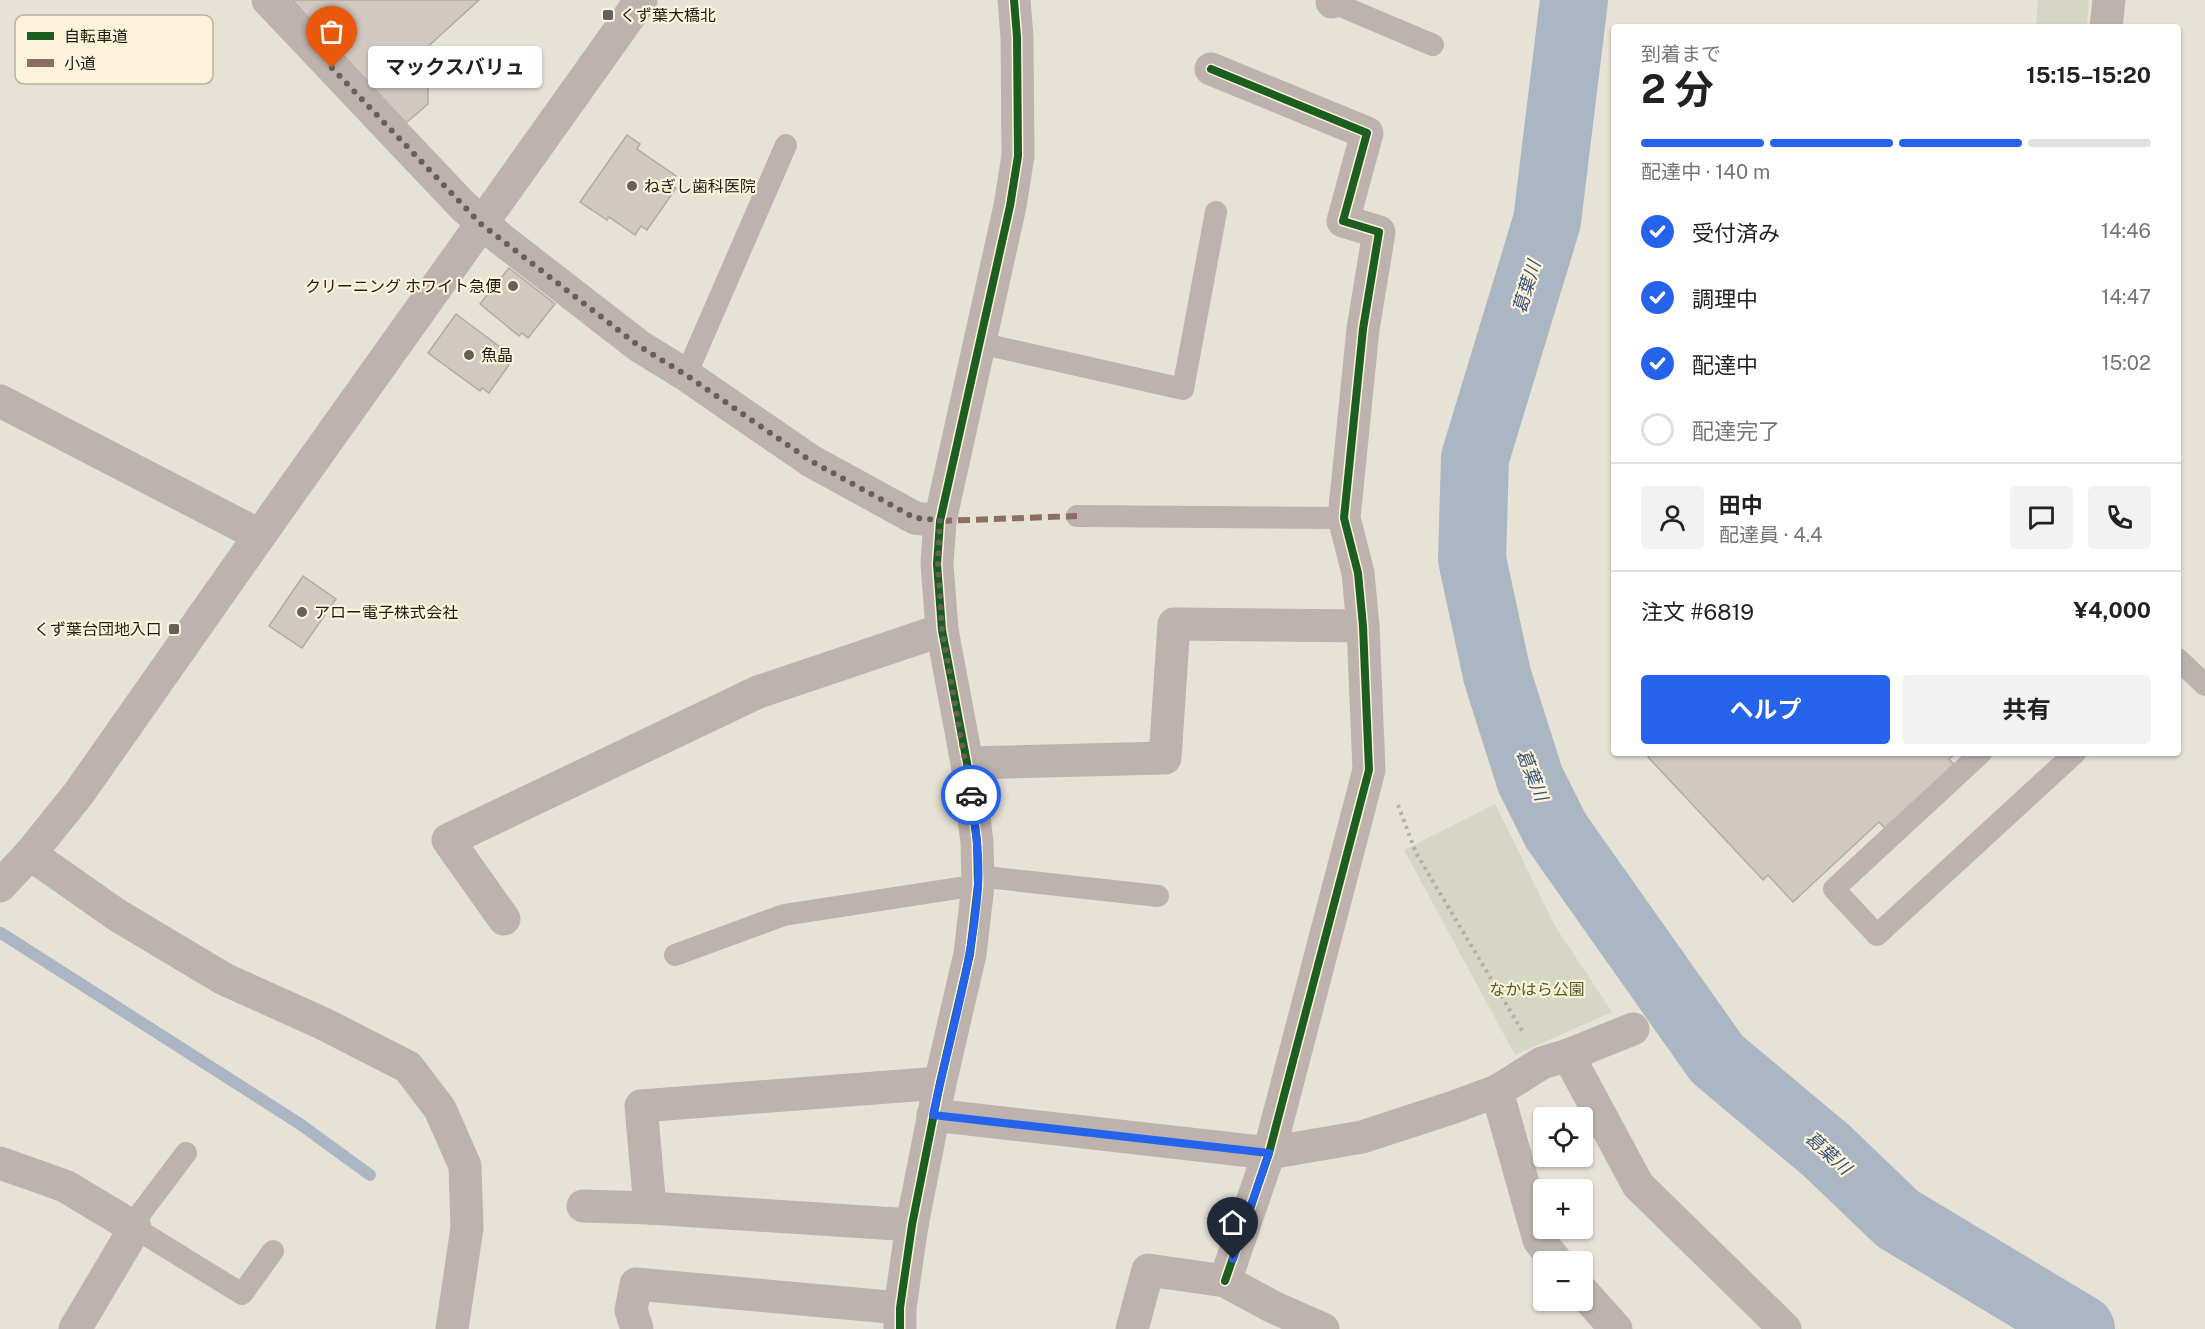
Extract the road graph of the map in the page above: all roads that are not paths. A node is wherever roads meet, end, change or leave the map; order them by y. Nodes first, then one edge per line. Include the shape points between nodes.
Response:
1 (268, 0) edge
2 (641, 0) edge
3 (1014, 0) edge
4 (2109, 0) edge
5 (1330, 1) edge
6 (2106, 24) edge
7 (1433, 45) dead end
8 (1211, 69) dead end
9 (786, 145) dead end
10 (1216, 212) dead end
11 (481, 224) junction
12 (979, 343) junction
13 (686, 375) junction
14 (0, 401) edge
15 (1077, 516) dead end
16 (1344, 519) junction
17 (940, 520) junction
18 (259, 535) junction
19 (1363, 626) junction
20 (942, 630) junction
21 (2181, 662) edge
22 (2205, 685) edge
23 (1978, 756) edge
24 (2072, 756) edge
25 (967, 763) junction
26 (30, 854) junction
27 (978, 880) junction
28 (0, 886) edge
29 (1158, 896) dead end
30 (504, 919) dead end
31 (675, 955) dead end
32 (1633, 1029) dead end
33 (1555, 1059) junction
34 (940, 1083) junction
35 (1497, 1091) junction
36 (933, 1115) junction
37 (186, 1153) dead end
38 (1269, 1153) junction
39 (0, 1163) edge
40 (583, 1206) dead end
41 (650, 1208) junction
42 (912, 1225) junction
43 (135, 1228) junction
44 (273, 1251) dead end
45 (1548, 1251) edge
46 (1225, 1281) junction
47 (1593, 1303) edge
48 (900, 1319) edge
49 (75, 1329) edge
50 (452, 1329) edge
51 (637, 1329) edge
52 (1132, 1329) edge
53 (1323, 1329) edge
54 (1616, 1329) edge
55 (1785, 1329) edge

1 - 11 street
2 - 11 street
3 - 12 street via 1018,156
4 - 6 street
5 - 7 lane
8 - 16 street via 1367,133 1343,221 1379,232 1363,329
9 - 13 lane
10 - 12 lane via 1183,389
11 - 13 street via 639,346
11 - 18 street
12 - 17 street
13 - 17 street via 811,461 915,518
14 - 18 street
15 - 16 lane
16 - 19 street via 1358,573
17 - 20 street
18 - 26 street via 79,793
19 - 25 street via 1174,624 1165,758
19 - 38 street via 1369,770
20 - 25 street
20 - 30 street via 758,693 448,840
21 - 22 lane
23 - 24 lane via 1834,889 1877,935
25 - 27 street
26 - 28 street
26 - 50 street via 117,915 224,979 408,1067 440,1109 465,1166 467,1228
27 - 29 lane
27 - 31 lane via 784,915
27 - 34 street via 970,954
32 - 33 street
33 - 35 street
33 - 55 street via 1638,1185
34 - 36 street
34 - 41 street via 641,1106
35 - 38 street via 1362,1137
35 - 45 street via 1539,1240
36 - 38 street
36 - 42 street
37 - 43 lane via 140,1214
38 - 46 street
39 - 43 street via 65,1186
40 - 41 street
41 - 42 street
42 - 48 street
43 - 44 lane via 242,1294
43 - 49 street
46 - 52 street via 1148,1270
46 - 53 street
47 - 54 street
48 - 51 street via 636,1284 631,1310

